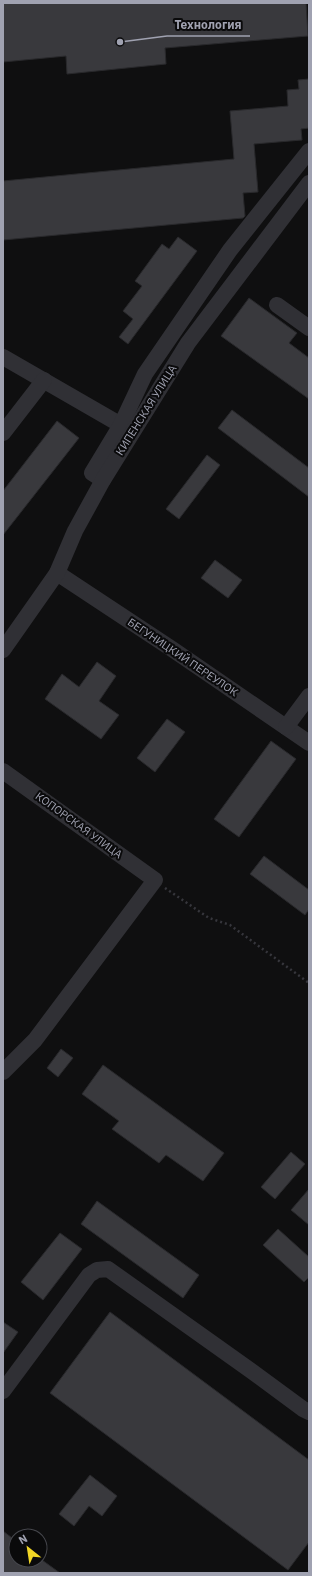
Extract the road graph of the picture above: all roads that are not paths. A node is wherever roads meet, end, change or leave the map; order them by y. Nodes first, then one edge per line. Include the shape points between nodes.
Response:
1 (309, 151) edge
2 (309, 183) edge
3 (277, 305) dead end
4 (309, 328) edge
5 (3, 357) edge
6 (44, 380) junction
7 (121, 425) junction
8 (3, 432) edge
9 (103, 480) junction
10 (57, 573) junction
11 (3, 650) edge
12 (309, 696) edge
13 (286, 727) junction
14 (309, 743) edge
15 (3, 771) edge
16 (3, 1072) edge
17 (3, 1391) edge
18 (309, 1412) edge

1 - 7 street via 230,250 145,374
2 - 9 street, КИПЕНСКАЯ УЛИЦА via 188,343
3 - 4 street
5 - 6 street
6 - 7 street
6 - 8 street
7 - 9 street via 92,473
9 - 10 street, КИПЕНСКАЯ УЛИЦА via 75,531
10 - 11 street, КИПЕНСКАЯ УЛИЦА
10 - 13 street, БЕГУНИЦКИЙ ПЕРЕУЛОК
12 - 13 street
13 - 14 street, БЕГУНИЦКИЙ ПЕРЕУЛОК
15 - 16 street, КОПОРСКАЯ УЛИЦА via 155,880 35,1040
17 - 18 street via 89,1275 97,1270 108,1270

